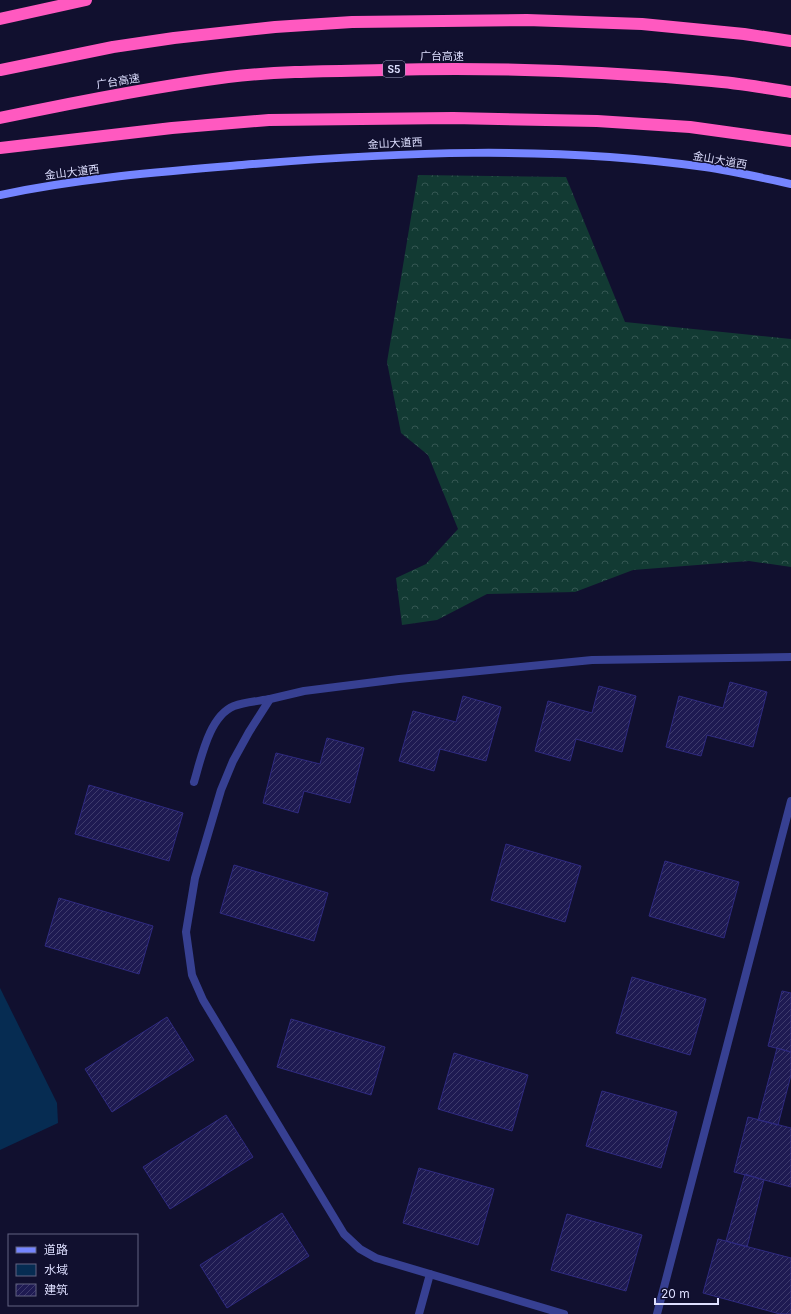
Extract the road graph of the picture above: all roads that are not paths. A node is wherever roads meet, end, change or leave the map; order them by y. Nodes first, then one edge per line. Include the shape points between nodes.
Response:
1 (86, 0) edge
2 (0, 19) edge
3 (791, 41) edge
4 (0, 70) edge
5 (791, 92) edge
6 (0, 118) edge
7 (791, 141) edge
8 (0, 148) edge
9 (791, 184) edge
10 (0, 195) edge
11 (791, 657) edge
12 (270, 699) junction
13 (194, 782) dead end
14 (791, 801) edge
15 (430, 1274) junction
16 (419, 1314) edge
17 (564, 1314) edge
18 (657, 1314) edge

1 - 2 highway
3 - 4 highway via 642,24 527,20 352,22 275,27 166,39
5 - 6 highway, 广台高速 / S5 via 713,81 506,69 318,71 229,77 94,98
7 - 8 highway via 690,127 597,121 453,118 269,120 172,128
9 - 10 main road, 金山大道西 via 706,167 612,157 439,152 331,157 178,170 39,186
11 - 12 street via 592,660 399,679 304,691
12 - 13 street via 233,706 220,716 211,729
12 - 15 street via 233,761 220,790 209,827 186,932 192,976 203,1000 344,1234 360,1249 376,1258
14 - 18 street
15 - 16 street
15 - 17 street

